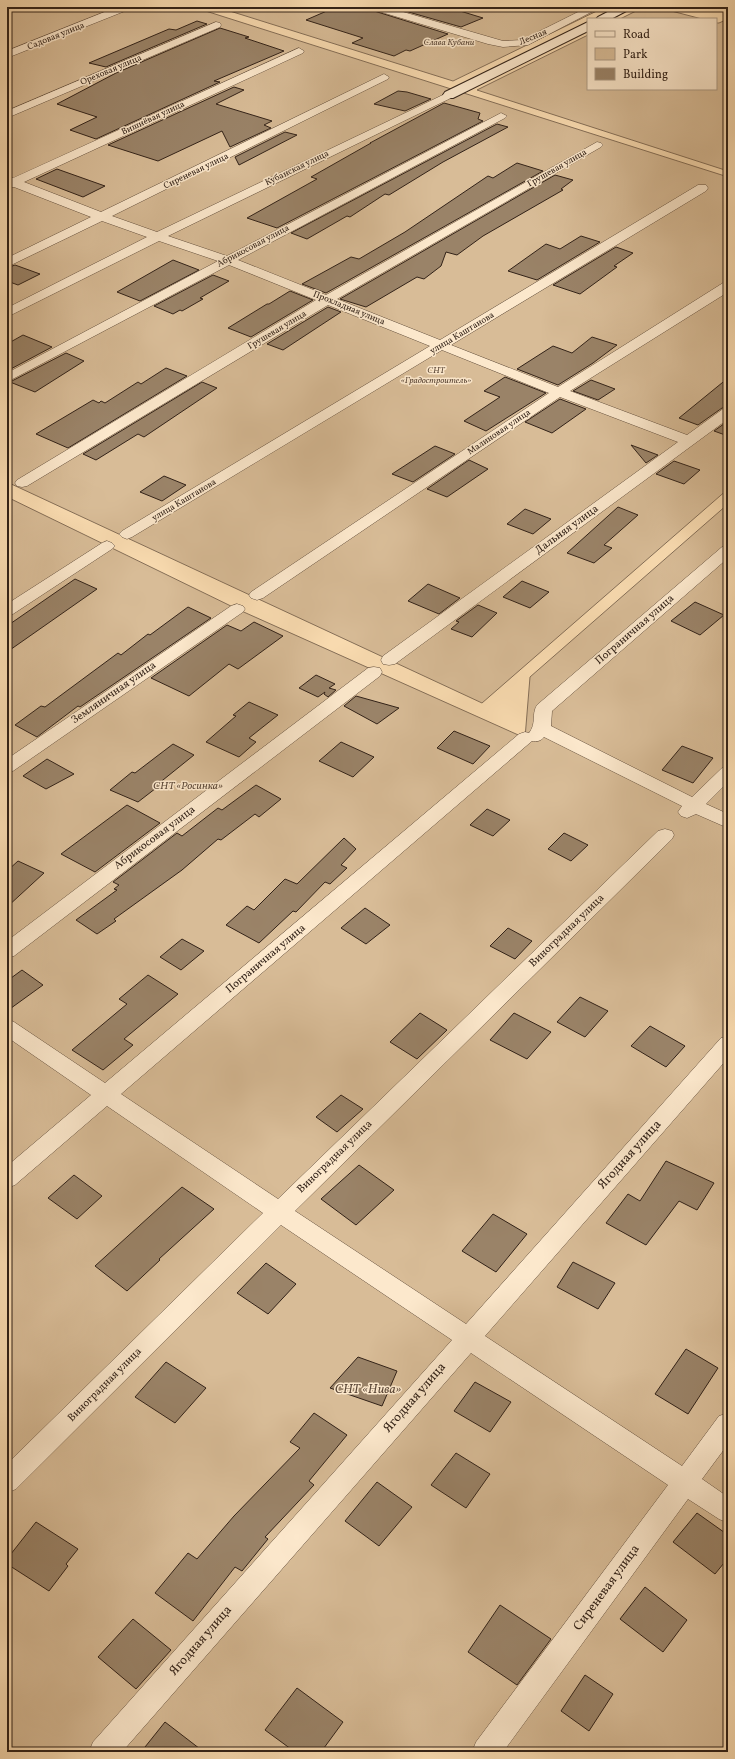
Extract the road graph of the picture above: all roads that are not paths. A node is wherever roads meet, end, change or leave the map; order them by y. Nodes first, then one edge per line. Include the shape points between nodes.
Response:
1 (126, 7) edge
2 (374, 7) edge
3 (596, 7) edge
4 (626, 7) edge
5 (604, 18) edge
6 (216, 25) dead end
7 (587, 26) edge
8 (299, 51) dead end
9 (7, 55) edge
10 (384, 77) dead end
11 (449, 95) joint
12 (7, 115) edge
13 (500, 116) dead end
14 (597, 145) dead end
15 (9, 183) edge
16 (702, 188) dead end
17 (103, 217) junction
18 (158, 236) junction
19 (226, 260) junction
20 (7, 263) edge
21 (728, 286) edge
22 (328, 300) junction
23 (7, 313) edge
24 (441, 346) junction
25 (7, 378) edge
26 (559, 392) junction
27 (728, 412) edge
28 (690, 441) junction
29 (22, 483) dead end
30 (133, 530) dead end
31 (104, 549) dead end
32 (728, 550) edge
33 (256, 595) dead end
34 (237, 609) dead end
35 (7, 611) edge
36 (389, 660) dead end
37 (367, 677) dead end
38 (534, 734) junction
39 (7, 767) edge
40 (728, 772) edge
41 (690, 809) junction
42 (728, 822) edge
43 (665, 835) dead end
44 (7, 951) edge
45 (7, 1027) edge
46 (728, 1044) edge
47 (106, 1094) junction
48 (7, 1179) edge
49 (279, 1212) junction
50 (467, 1338) junction
51 (728, 1424) edge
52 (7, 1481) edge
53 (685, 1482) junction
54 (728, 1511) edge
55 (103, 1752) edge
56 (486, 1752) edge

1 - 9 street, Садовая улица
2 - 3 street, Лесная via 492,42 516,44 524,43
4 - 5 street
6 - 12 street, Ореховая улица
7 - 11 street, Кубанская улица
8 - 15 street, Вишнёвая улица
10 - 17 street, Сиреневая улица
11 - 18 street, Кубанская улица
13 - 19 street, Абрикосовая улица
14 - 22 street, Грушевая улица
15 - 17 street, Прохладная улица
16 - 24 street, улица Каштанова
17 - 18 street, Прохладная улица
17 - 20 street, Сиреневая улица
18 - 19 street, Прохладная улица
18 - 23 street, Кубанская улица
19 - 22 street, Прохладная улица
19 - 25 street, Абрикосовая улица
21 - 26 street, Малиновая улица
22 - 24 street, Прохладная улица
22 - 29 street, Грушевая улица
24 - 26 street, Прохладная улица
24 - 30 street, улица Каштанова
26 - 28 street, Прохладная улица
26 - 33 street, Малиновая улица
27 - 28 street, Дальняя улица
28 - 36 street, Дальняя улица
31 - 35 street
32 - 38 street, Пограничная улица via 543,709
34 - 39 street, Земляничная улица
37 - 44 street, Абрикосовая улица
38 - 41 street
38 - 47 street, Пограничная улица
40 - 41 street
41 - 42 street
43 - 49 street, Виноградная улица
45 - 47 street
46 - 50 street, Ягодная улица
47 - 48 street, Пограничная улица
47 - 49 street
49 - 50 street
49 - 52 street, Виноградная улица
50 - 53 street
50 - 55 street, Ягодная улица
51 - 53 street, Сиреневая улица
53 - 54 street
53 - 56 street, Сиреневая улица

